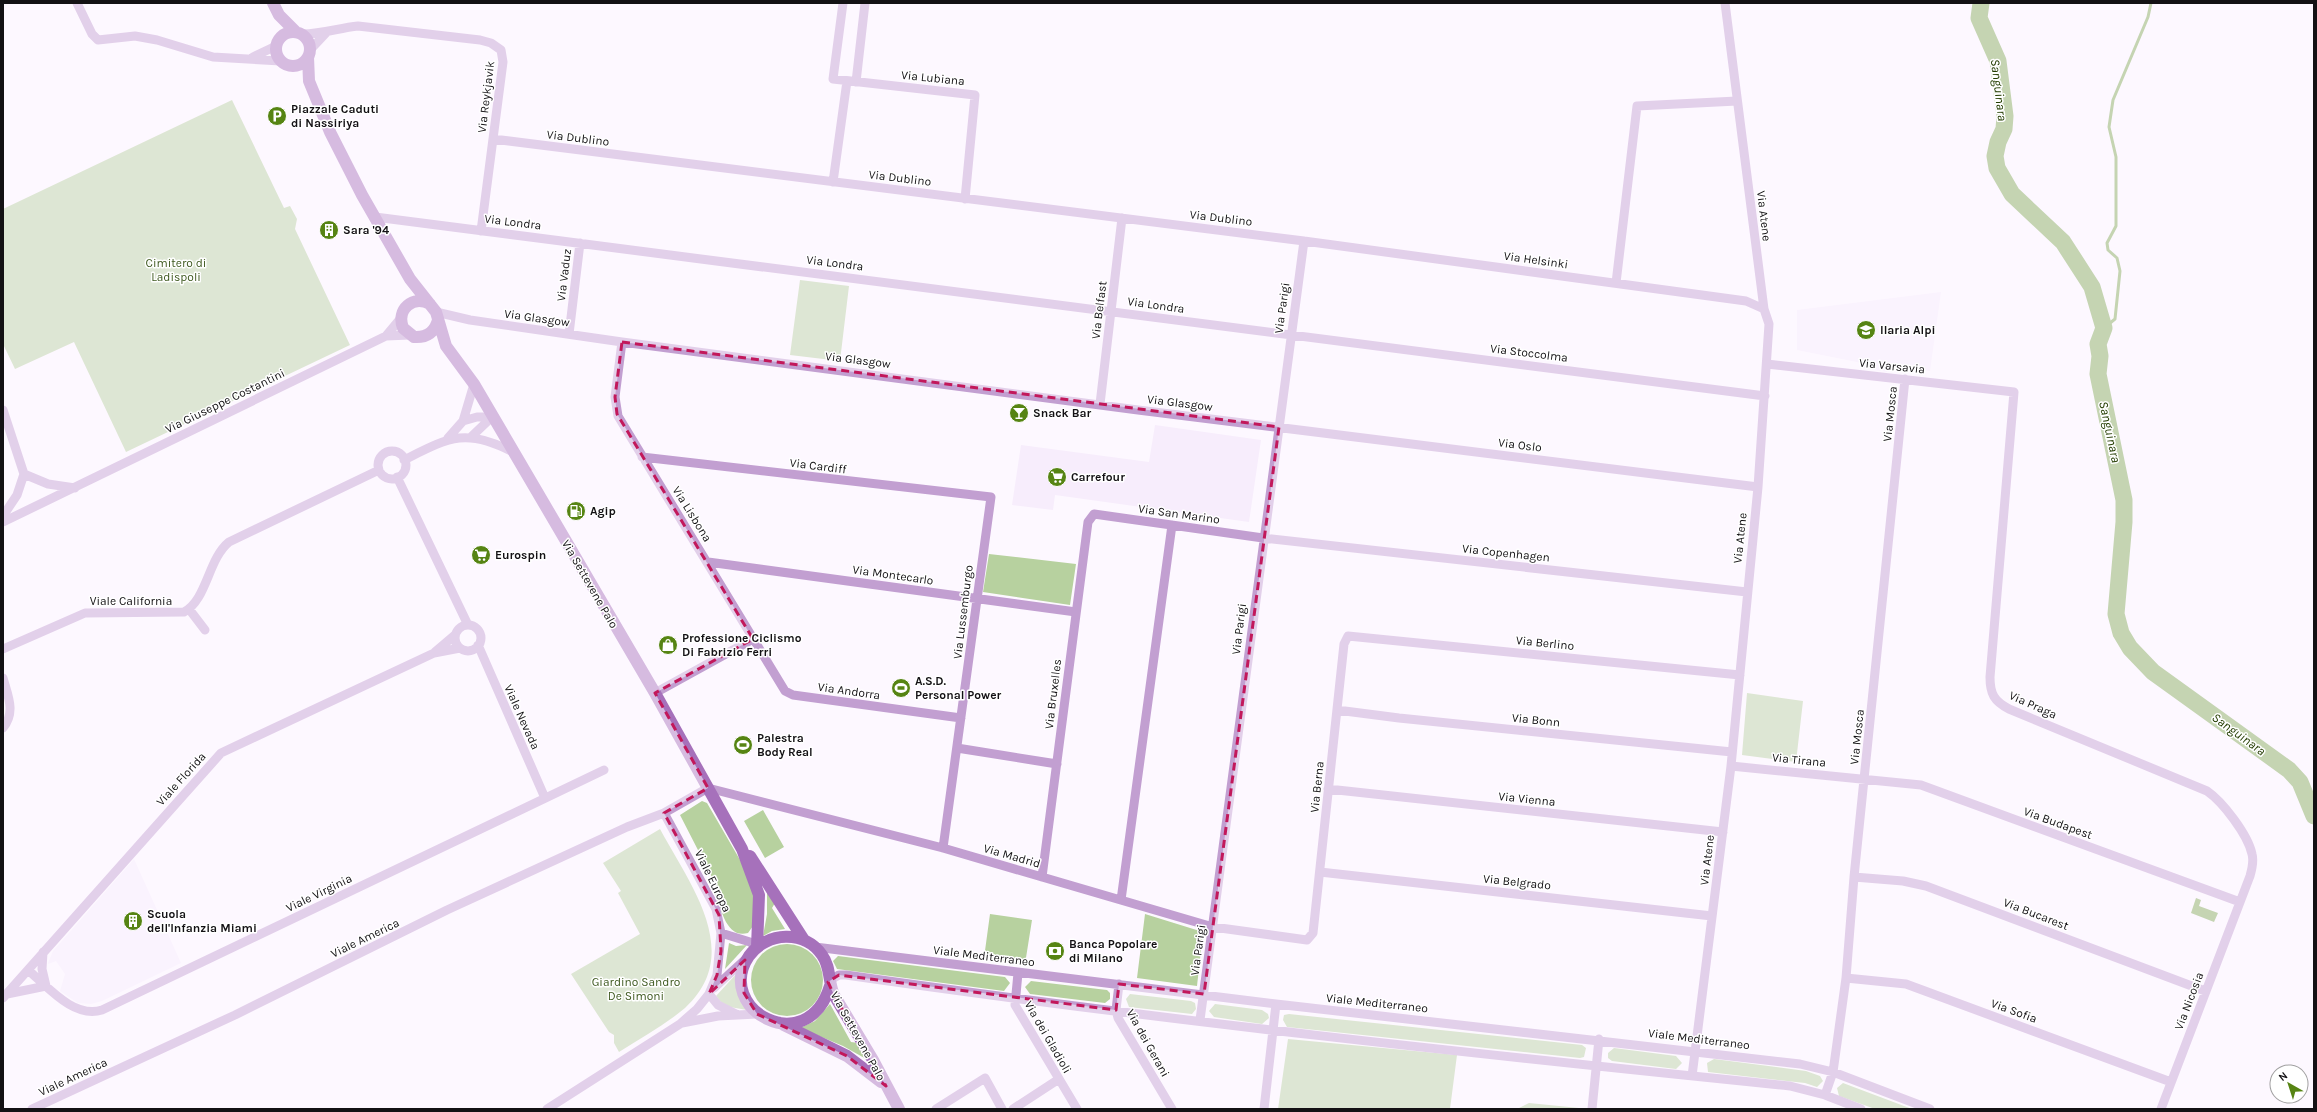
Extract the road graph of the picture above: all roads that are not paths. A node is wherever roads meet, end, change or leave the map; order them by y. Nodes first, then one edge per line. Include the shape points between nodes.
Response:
1 (77, 3) edge
2 (273, 3) edge
3 (843, 3) edge
4 (865, 3) edge
5 (1725, 3) edge
6 (278, 15) junction
7 (299, 33) junction
8 (326, 33) junction
9 (277, 42) junction
10 (310, 53) junction
11 (240, 60) junction
12 (282, 62) junction
13 (294, 66) junction
14 (309, 81) junction
15 (852, 82) junction
16 (1737, 101) junction
17 (493, 139) junction
18 (834, 182) junction
19 (965, 199) junction
20 (375, 217) junction
21 (1122, 218) junction
22 (482, 231) junction
23 (1304, 241) junction
24 (580, 243) junction
25 (410, 279) junction
26 (1616, 283) junction
27 (408, 305) junction
28 (1764, 309) junction
29 (1112, 311) junction
30 (435, 312) junction
31 (401, 318) junction
32 (569, 334) junction
33 (1291, 335) junction
34 (386, 336) junction
35 (415, 336) junction
36 (622, 342) junction
37 (446, 346) junction
38 (1767, 364) junction
39 (1905, 379) junction
40 (474, 384) junction
41 (2014, 392) joint
42 (1765, 396) junction
43 (1100, 404) junction
44 (3, 410) edge
45 (492, 417) junction
46 (463, 420) junction
47 (1279, 427) junction
48 (472, 437) junction
49 (448, 438) junction
50 (513, 452) junction
51 (642, 457) junction
52 (404, 460) junction
53 (379, 470) junction
54 (24, 474) junction
55 (397, 478) junction
56 (1758, 487) junction
57 (75, 488) junction
58 (991, 498) joint
59 (3, 516) edge
60 (1092, 516) joint
61 (3, 522) edge
62 (1172, 525) junction
63 (1263, 538) junction
64 (708, 562) junction
65 (1747, 592) junction
66 (976, 599) junction
67 (458, 606) junction
68 (189, 609) junction
69 (1076, 612) junction
70 (468, 625) junction
71 (205, 630) dead end
72 (457, 632) junction
73 (1347, 637) joint
74 (753, 639) junction
75 (478, 645) junction
76 (460, 648) junction
77 (3, 649) edge
78 (434, 653) junction
79 (1740, 675) junction
80 (3, 678) edge
81 (783, 689) joint
82 (655, 693) junction
83 (1337, 710) junction
84 (961, 718) junction
85 (3, 728) edge
86 (957, 748) junction
87 (1732, 752) junction
88 (1057, 764) junction
89 (1731, 766) junction
90 (604, 770) dead end
91 (1865, 779) junction
92 (708, 788) junction
93 (1328, 789) junction
94 (545, 798) junction
95 (664, 813) junction
96 (1723, 832) junction
97 (943, 848) junction
98 (742, 849) junction
99 (1320, 872) junction
100 (1042, 877) junction
101 (1854, 877) junction
102 (1121, 900) junction
103 (2240, 902) junction
104 (1712, 916) junction
105 (1213, 927) junction
106 (721, 933) junction
107 (1309, 939) joint
108 (804, 940) junction
109 (815, 947) junction
110 (754, 950) junction
111 (43, 952) junction
112 (28, 970) junction
113 (1018, 973) junction
114 (1846, 978) junction
115 (830, 983) junction
116 (1119, 984) junction
117 (46, 986) junction
118 (2205, 991) junction
119 (709, 994) junction
120 (1204, 994) junction
121 (5, 996) edge
122 (1015, 999) junction
123 (1276, 1004) junction
124 (1116, 1010) junction
125 (757, 1014) junction
126 (737, 1015) junction
127 (1200, 1020) junction
128 (680, 1024) junction
129 (780, 1024) junction
130 (1274, 1030) junction
131 (1600, 1039) junction
132 (1694, 1050) junction
133 (1596, 1065) junction
134 (1833, 1072) junction
135 (1692, 1076) junction
136 (1059, 1079) junction
137 (2171, 1082) junction
138 (886, 1086) junction
139 (1826, 1095) junction
140 (32, 1109) edge
141 (547, 1109) edge
142 (900, 1109) edge
143 (936, 1109) edge
144 (1002, 1109) edge
145 (1013, 1109) edge
146 (1077, 1109) edge
147 (1172, 1109) edge
148 (1264, 1109) edge
149 (1592, 1109) edge
150 (1861, 1109) edge
151 (1930, 1109) edge
152 (2161, 1109) edge

1 - 11 street via 92,34 98,40 135,36 213,57
2 - 6 street, Via Settevene Palo
3 - 15 street via 833,79
4 - 15 street
5 - 16 street, Via Atene
6 - 7 street, Via Settevene Palo
6 - 9 street, Via Settevene Palo
7 - 8 street, Via Reykjavik
7 - 9 street via 286,33
7 - 10 street, Via Settevene Palo via 307,38
8 - 10 street
8 - 17 street, Via Reykjavik via 358,26 480,40 496,46 503,57
9 - 11 street via 259,55
9 - 12 street, Via Settevene Palo via 276,52
10 - 13 street via 302,64
10 - 14 street, Via Settevene Palo
11 - 12 street
12 - 13 street, Via Settevene Palo
13 - 14 street, Via Settevene Palo
14 - 20 street, Via Settevene Palo via 330,132
15 - 18 street
15 - 19 street, Via Lubiana via 975,95
16 - 26 street via 1637,106
16 - 28 street, Via Atene
17 - 18 street, Via Dublino
17 - 22 street, Via Reykjavik
18 - 19 street, Via Dublino
19 - 21 street, Via Dublino
20 - 22 street, Via Londra
20 - 25 street, Via Settevene Palo
21 - 23 street, Via Dublino
21 - 29 street, Via Belfast
22 - 24 street, Via Londra
23 - 26 street, Via Helsinki
23 - 33 street, Via Parigi
24 - 29 street, Via Londra
24 - 32 street, Via Vaduz
25 - 27 street
25 - 30 street, Via Settevene Palo
26 - 28 street, Via Helsinki via 1746,301
27 - 30 street via 419,300
27 - 31 street
28 - 38 street, Via Atene via 1769,322
29 - 33 street, Via Londra
29 - 43 street, Via Belfast
30 - 32 street, Via Glasgow via 470,320
30 - 35 street via 430,334
30 - 37 street, Via Settevene Palo
31 - 34 street
31 - 35 street via 403,328
32 - 36 street, Via Glasgow
33 - 42 street, Via Stoccolma
33 - 47 street, Via Parigi
34 - 35 street
34 - 57 street, Via Giuseppe Costantini
35 - 37 street
36 - 43 street, Via Glasgow
36 - 51 street, Via Lisbona via 615,397 616,410
37 - 40 street, Via Settevene Palo
38 - 39 street, Via Varsavia
38 - 42 street, Via Atene
39 - 41 street, Via Varsavia
39 - 91 street, Via Mosca
40 - 45 street, Via Settevene Palo
40 - 46 street
41 - 103 street, Via Praga via 1990,677 1992,696 2009,709 2211,793 2245,837 2253,855 2250,876
42 - 56 street, Via Atene
43 - 47 street, Via Glasgow
44 - 54 street
45 - 46 street
45 - 48 street
45 - 50 street, Via Settevene Palo
46 - 49 street
47 - 56 street, Via Oslo
47 - 63 street, Via Parigi
48 - 49 street
48 - 50 street via 498,444
49 - 52 street
50 - 82 street, Via Settevene Palo
51 - 58 street, Via Cardiff
51 - 64 street, Via Lisbona
52 - 53 street via 399,453 386,452 378,462
52 - 55 street via 405,468
53 - 55 street via 389,478
53 - 68 street, Viale California via 229,542 218,556 197,600
54 - 57 street via 48,484
54 - 59 street via 17,495
55 - 67 street
56 - 65 street, Via Atene
57 - 61 street, Via Giuseppe Costantini
58 - 66 street, Via Lussemburgo
60 - 62 street, Via San Marino via 1099,514
60 - 69 street, Via Bruxelles via 1088,522
62 - 63 street, Via San Marino
62 - 102 street
63 - 65 street, Via Copenhagen
63 - 105 street, Via Parigi
64 - 66 street, Via Montecarlo
64 - 74 street, Via Lisbona
65 - 79 street, Via Atene
66 - 69 street, Via Montecarlo
66 - 84 street, Via Lussemburgo
67 - 70 street
67 - 72 street
68 - 71 street
68 - 77 street, Viale California via 173,614 85,613
69 - 88 street, Via Bruxelles
70 - 72 street
70 - 75 street via 474,626 480,633
72 - 76 street via 456,644
72 - 78 street, Viale Florida
73 - 79 street, Via Berlino via 1354,635
73 - 83 street, Via Berna via 1344,644
74 - 81 street, Via Lisbona
74 - 82 street
75 - 76 street via 472,650
75 - 94 street, Viale Nevada
76 - 78 street, Viale Florida
78 - 111 street, Viale Florida via 221,753
79 - 87 street, Via Atene
80 - 85 street via 11,711 10,718
81 - 84 street, Via Andorra via 793,695
82 - 92 street, Via Settevene Palo
83 - 87 street, Via Bonn
83 - 93 street, Via Berna
84 - 86 street, Via Lussemburgo
86 - 88 street
86 - 97 street, Via Lussemburgo
87 - 89 street, Via Atene
88 - 100 street, Via Bruxelles
89 - 91 street, Via Tirana
89 - 96 street, Via Atene
90 - 94 street, Viale Virginia
91 - 101 street, Via Mosca
91 - 103 street, Via Budapest via 1925,787
92 - 95 street, Viale America
92 - 97 street, Via Madrid
92 - 98 street, Via Settevene Palo
93 - 96 street, Via Vienna
93 - 99 street, Via Berna
94 - 117 street, Viale Virginia via 102,1010 81,1010
95 - 106 street, Viale Europa via 716,910
95 - 140 street, Viale America via 627,826 235,1015
96 - 104 street, Via Atene
97 - 100 street, Via Madrid
98 - 108 street, Via Settevene Palo via 756,863
98 - 110 street, Via Settevene Palo via 759,895
99 - 104 street, Via Belgrado
99 - 107 street, Via Berna via 1313,933
100 - 102 street, Via Madrid
101 - 114 street, Via Mosca
101 - 118 street, Via Bucarest via 1903,881 1926,886
102 - 105 street, Via Madrid
103 - 118 street, Via Nicosia
104 - 132 street, Via Atene
105 - 107 street, Via Madrid via 1300,940
105 - 120 street, Via Parigi
106 - 110 street via 750,942
106 - 119 street, Viale Europa via 717,975
108 - 109 street
108 - 110 street via 780,936 768,940
109 - 113 street, Viale Mediterraneo
109 - 115 street via 827,964
110 - 119 street
110 - 125 street via 743,974 744,993
111 - 112 street, Viale Florida
111 - 117 street
112 - 117 street, Viale Virginia
112 - 121 street, Viale Florida
113 - 116 street, Viale Mediterraneo
113 - 122 street, Via dei Gladioli
114 - 134 street, Via Mosca
114 - 137 street, Via Sofia via 1906,984
115 - 122 street via 838,975 846,975
115 - 129 street via 822,1005 807,1019
115 - 138 street, Via Settevene Palo
116 - 120 street, Viale Mediterraneo
116 - 124 street, Via dei Gerani
117 - 121 street via 26,988
118 - 137 street, Via Nicosia
119 - 126 street via 718,1006
119 - 128 street, Viale Europa
120 - 123 street, Viale Mediterraneo
120 - 127 street, Via Parigi
122 - 124 street
122 - 136 street, Via dei Gladioli via 1015,1005
123 - 130 street
123 - 131 street, Viale Mediterraneo
124 - 127 street
124 - 147 street, Via dei Gerani via 1118,1018
125 - 126 street, Viale Europa
125 - 129 street
126 - 128 street, Viale Europa
127 - 130 street
128 - 141 street, Viale Europa
129 - 138 street, Via Settevene Palo via 856,1062
130 - 133 street
130 - 148 street
131 - 132 street, Viale Mediterraneo
131 - 133 street
132 - 134 street, Viale Mediterraneo via 1800,1064
132 - 135 street, Via Atene
133 - 135 street
133 - 149 street
134 - 139 street, Via Mosca
134 - 151 street, Viale Mediterraneo
135 - 139 street via 1795,1087
136 - 145 street
136 - 146 street, Via dei Gladioli
137 - 152 street, Via Nicosia
138 - 142 street, Via Settevene Palo
139 - 150 street
143 - 144 street via 985,1078

